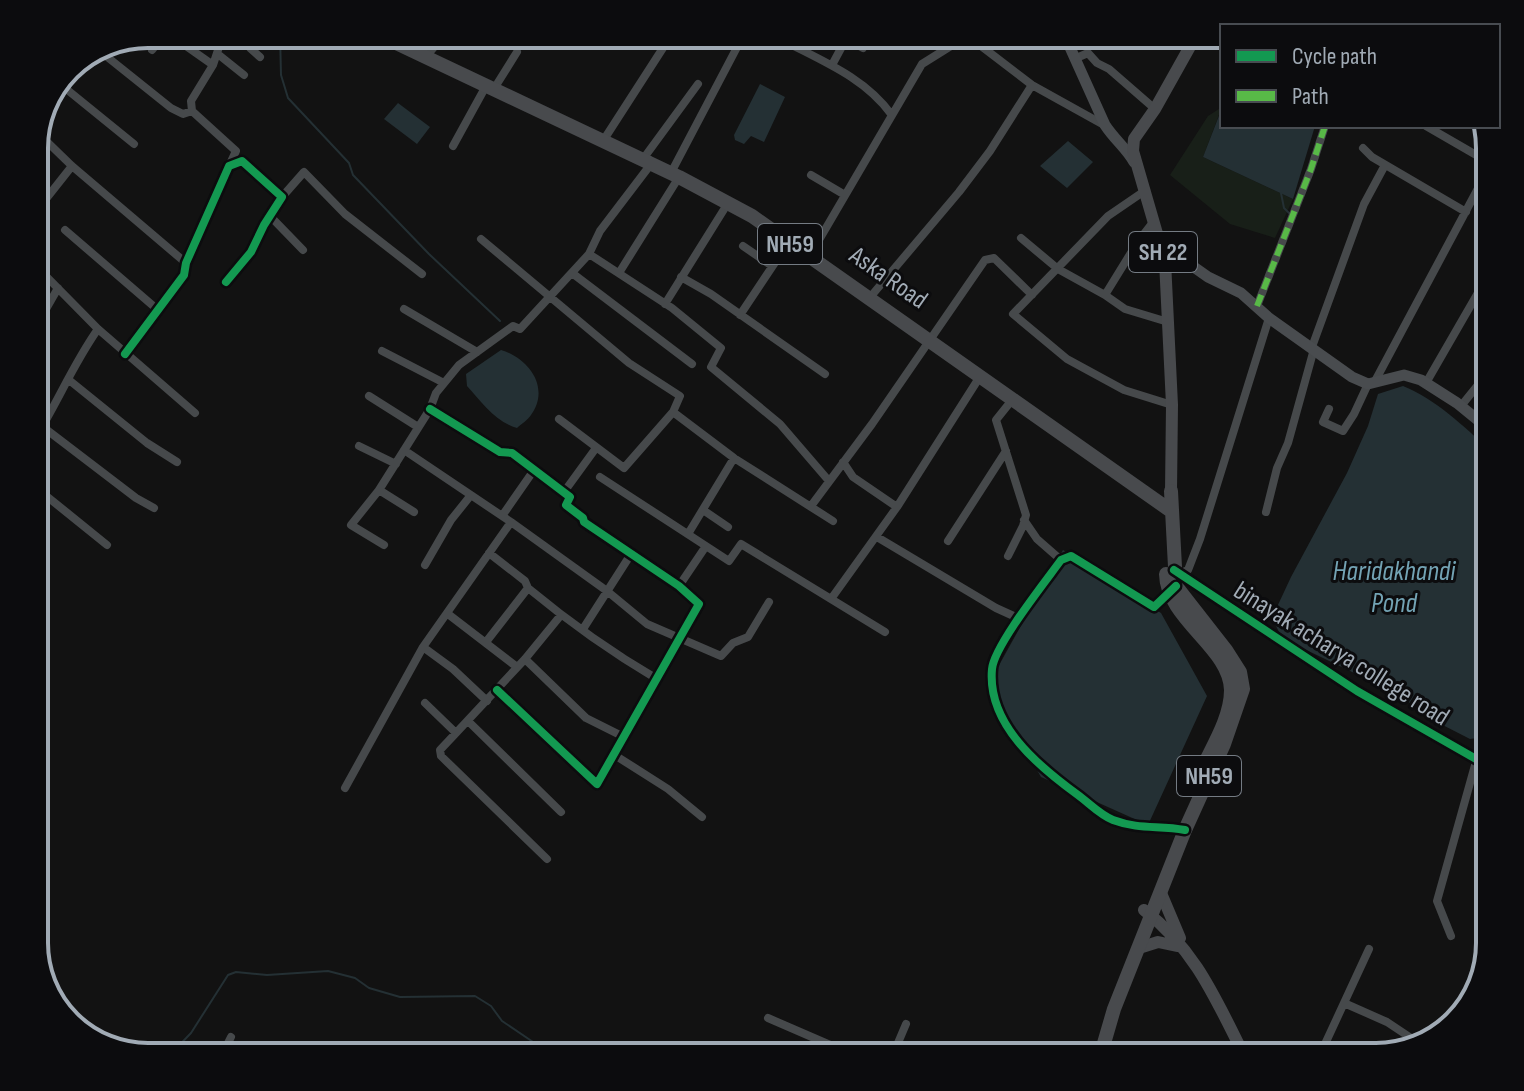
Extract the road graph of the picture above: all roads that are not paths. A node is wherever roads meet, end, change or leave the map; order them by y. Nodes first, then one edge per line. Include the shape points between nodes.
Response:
1 (188, 48) edge
2 (220, 48) edge
3 (250, 48) edge
4 (413, 48) edge
5 (418, 48) edge
6 (433, 48) edge
7 (663, 48) edge
8 (737, 48) edge
9 (799, 48) edge
10 (838, 48) edge
11 (948, 48) edge
12 (985, 48) edge
13 (1070, 48) edge
14 (1190, 48) edge
15 (517, 52) dead end
16 (428, 54) junction
17 (219, 55) junction
18 (107, 57) edge
19 (260, 57) dead end
20 (1074, 59) junction
21 (213, 65) junction
22 (832, 65) junction
23 (244, 75) dead end
24 (698, 84) dead end
25 (491, 85) junction
26 (1032, 85) junction
27 (67, 90) edge
28 (1155, 109) junction
29 (192, 111) junction
30 (891, 114) junction
31 (1105, 125) junction
32 (1324, 128) edge
33 (1429, 128) edge
34 (604, 139) junction
35 (48, 143) edge
36 (134, 144) dead end
37 (453, 146) dead end
38 (1363, 148) dead end
39 (1476, 156) edge
40 (648, 160) junction
41 (1136, 165) junction
42 (1385, 165) junction
43 (72, 166) junction
44 (229, 166) junction
45 (676, 173) junction
46 (811, 175) dead end
47 (1146, 190) junction
48 (1476, 192) edge
49 (845, 195) junction
50 (48, 196) edge
51 (282, 197) junction
52 (728, 202) junction
53 (1466, 212) junction
54 (270, 216) junction
55 (1154, 221) junction
56 (65, 230) dead end
57 (1021, 238) dead end
58 (481, 239) dead end
59 (788, 243) junction
60 (743, 246) dead end
61 (303, 250) dead end
62 (589, 254) junction
63 (811, 255) junction
64 (1165, 261) junction
65 (186, 263) junction
66 (772, 266) junction
67 (1058, 269) junction
68 (572, 273) junction
69 (619, 273) junction
70 (422, 274) dead end
71 (681, 277) junction
72 (48, 278) edge
73 (226, 282) dead end
74 (58, 288) junction
75 (872, 295) junction
76 (1032, 295) junction
77 (1105, 295) junction
78 (1476, 296) edge
79 (551, 298) junction
80 (665, 304) junction
81 (48, 306) edge
82 (1257, 306) junction
83 (404, 309) dead end
84 (158, 310) junction
85 (740, 315) junction
86 (1269, 318) junction
87 (1168, 322) junction
88 (98, 329) junction
89 (930, 339) junction
90 (1313, 348) junction
91 (382, 351) dead end
92 (477, 352) junction
93 (125, 354) junction
94 (692, 364) dead end
95 (825, 374) dead end
96 (979, 378) junction
97 (69, 380) junction
98 (444, 383) junction
99 (1371, 383) junction
100 (1426, 383) junction
101 (1476, 392) edge
102 (369, 396) dead end
103 (1012, 400) junction
104 (1172, 405) junction
105 (1461, 406) junction
106 (430, 409) junction
107 (1329, 409) dead end
108 (673, 412) junction
109 (195, 413) dead end
110 (48, 418) edge
111 (1476, 418) edge
112 (559, 419) dead end
113 (418, 427) junction
114 (48, 431) edge
115 (359, 446) dead end
116 (596, 448) junction
117 (404, 450) junction
118 (1006, 451) junction
119 (734, 458) junction
120 (177, 462) dead end
121 (843, 462) junction
122 (396, 464) junction
123 (534, 470) junction
124 (600, 477) dead end
125 (829, 481) junction
126 (379, 490) junction
127 (564, 492) junction
128 (471, 495) junction
129 (48, 497) edge
130 (1169, 502) junction
131 (811, 506) junction
132 (897, 507) junction
133 (154, 508) dead end
134 (703, 510) junction
135 (414, 512) dead end
136 (1266, 512) dead end
137 (502, 516) junction
138 (1024, 520) junction
139 (833, 521) dead end
140 (511, 522) junction
141 (728, 527) dead end
142 (688, 534) junction
143 (877, 537) junction
144 (948, 541) dead end
145 (107, 545) dead end
146 (384, 545) dead end
147 (706, 546) junction
148 (489, 553) junction
149 (631, 554) junction
150 (1008, 556) dead end
151 (1061, 560) junction
152 (425, 565) dead end
153 (1175, 580) junction
154 (679, 586) junction
155 (528, 588) junction
156 (607, 591) junction
157 (831, 599) junction
158 (769, 602) dead end
159 (448, 614) junction
160 (561, 615) junction
161 (1018, 618) junction
162 (583, 629) junction
163 (885, 632) dead end
164 (680, 638) junction
165 (486, 642) junction
166 (423, 647) junction
167 (525, 659) junction
168 (517, 667) junction
169 (657, 679) junction
170 (497, 690) junction
171 (487, 701) junction
172 (425, 703) dead end
173 (468, 721) junction
174 (456, 733) junction
175 (624, 737) junction
176 (613, 754) junction
177 (1476, 757) edge
178 (1476, 762) edge
179 (345, 788) dead end
180 (561, 812) dead end
181 (702, 817) dead end
182 (1180, 829) junction
183 (547, 859) dead end
184 (1161, 893) junction
185 (1147, 916) junction
186 (1451, 936) dead end
187 (1180, 945) junction
188 (1139, 948) junction
189 (1369, 949) dead end
190 (1344, 1003) junction
191 (768, 1018) dead end
192 (906, 1024) dead end
193 (231, 1037) dead end
194 (1410, 1037) edge
195 (228, 1043) edge
196 (826, 1043) edge
197 (898, 1043) edge
198 (1098, 1043) edge
199 (1104, 1043) edge
200 (1231, 1043) edge
201 (1238, 1043) edge
202 (1329, 1043) edge

1 - 21 street
2 - 17 street
3 - 19 street
4 - 16 highway, NH59
5 - 16 highway, Aska Road / NH59
6 - 16 street
7 - 34 street
8 - 45 street
9 - 22 street
10 - 22 street
11 - 30 street via 922,64
12 - 26 street
13 - 20 street
14 - 28 main road
15 - 25 street
16 - 25 highway, Aska Road / NH59
17 - 21 street
17 - 23 street
18 - 29 street via 171,108 183,114
20 - 28 street via 1088,53
20 - 31 street
21 - 29 street via 191,101
22 - 30 street via 879,97
24 - 40 street
25 - 34 highway, Aska Road / NH59
25 - 37 street
26 - 31 street
26 - 75 street via 959,192
27 - 36 street
28 - 41 main road via 1134,139
29 - 44 street via 236,151
30 - 49 street
31 - 41 street
32 - 82 street
33 - 39 street
34 - 40 highway, Aska Road / NH59
35 - 43 street
38 - 42 street
40 - 45 highway, Aska Road / NH59
40 - 62 street
41 - 47 main road, SH 22
42 - 53 street
42 - 90 street via 1364,204
43 - 50 street
43 - 65 street
44 - 51 street via 242,161
44 - 65 street
45 - 52 highway, NH59
45 - 63 highway, Aska Road / NH59 via 751,210
45 - 69 street
46 - 49 street
47 - 55 main road, SH 22
47 - 67 street via 1108,216
48 - 53 street
49 - 63 street
51 - 54 street
51 - 70 street via 304,172 345,214
52 - 59 highway, NH59
52 - 71 street
53 - 99 street
54 - 61 street
54 - 73 street via 251,252
55 - 64 main road, SH 22
55 - 77 street
56 - 84 street
57 - 67 street
58 - 79 street
59 - 63 highway, NH59
59 - 66 street
60 - 66 street
62 - 68 street
62 - 69 street
63 - 75 highway, Aska Road / NH59
63 - 89 highway, NH59
64 - 82 street via 1191,265
64 - 87 main road, SH 22
65 - 84 street via 184,275
66 - 85 street
67 - 76 street
67 - 77 street
68 - 79 street
68 - 94 street
69 - 80 street
71 - 80 street
71 - 85 street
72 - 74 street
74 - 81 street
74 - 88 street
75 - 89 highway, Aska Road / NH59
76 - 89 street via 990,257
76 - 104 street via 1013,314 1067,359 1124,390
77 - 87 street via 1125,309
78 - 100 street
79 - 92 street via 520,329 513,326
79 - 108 street via 629,363 680,396
80 - 125 street via 721,348 711,367 780,424
82 - 86 street
83 - 92 street
84 - 93 street
85 - 95 street
86 - 90 street
86 - 153 street via 1200,539 1188,570
87 - 104 main road, SH 22
88 - 93 street
88 - 97 street
89 - 96 highway, NH59
89 - 121 street
89 - 130 highway, Aska Road / NH59
90 - 99 street via 1352,377
90 - 136 street
91 - 98 street
92 - 98 street
93 - 109 street
96 - 103 highway, NH59
96 - 132 street
97 - 110 street
97 - 120 street
98 - 106 street
99 - 100 street via 1404,375
99 - 107 street via 1343,431 1323,422
100 - 105 street
101 - 105 street
102 - 113 street
103 - 118 street via 996,420
103 - 130 highway, NH59
104 - 130 main road, SH 22
105 - 111 street
106 - 113 street
106 - 123 street
108 - 116 street via 624,468
108 - 119 street
112 - 116 street
113 - 117 street
114 - 133 street
115 - 122 street
116 - 127 street
117 - 122 street
117 - 128 street
118 - 138 street
118 - 144 street
119 - 131 street
119 - 134 street
121 - 125 street
121 - 132 street via 853,477
122 - 126 street
123 - 127 street
123 - 137 street
124 - 142 street
125 - 131 street
126 - 135 street
126 - 146 street via 351,525
127 - 149 street via 570,497 566,505 584,522
128 - 137 street
128 - 152 street
129 - 145 street
130 - 153 highway
130 - 153 highway via 1166,584
131 - 139 street
132 - 143 street
134 - 141 street
134 - 142 street
137 - 140 street
138 - 150 street
138 - 151 street
140 - 148 street
140 - 156 street
142 - 147 street
143 - 157 street
143 - 161 street
147 - 154 street
147 - 157 street via 729,561 741,544
148 - 155 street
148 - 159 street
149 - 154 street
149 - 156 street
151 - 153 street via 1071,556 1154,607
151 - 161 street
153 - 177 street, binayak acharya college road
153 - 182 highway, NH59 via 1231,689
154 - 164 street via 699,604
155 - 160 street
155 - 165 street
156 - 162 street
156 - 164 street via 647,624
157 - 163 street
158 - 164 street via 748,637 721,656
159 - 165 street
159 - 166 street
160 - 162 street
160 - 167 street
161 - 182 street via 992,666 993,696 1007,727 1044,770 1109,818 1140,828
162 - 169 street
164 - 169 street
165 - 168 street
166 - 171 street
166 - 179 street
167 - 168 street
167 - 175 street via 586,718
168 - 170 street
169 - 175 street
170 - 171 street
170 - 176 street via 597,784
171 - 173 street
172 - 174 street
173 - 174 street
173 - 180 street
174 - 183 street via 440,750 441,756
175 - 176 street
176 - 181 street
178 - 186 street via 1437,901
182 - 184 highway, NH59
182 - 185 highway, NH59
184 - 185 highway, NH59
184 - 187 main road
185 - 187 main road
185 - 188 highway, NH59
185 - 198 highway, NH59
187 - 188 main road via 1158,942
187 - 200 main road
187 - 201 main road
188 - 199 highway, NH59
189 - 190 street
190 - 194 street
190 - 202 street
191 - 196 street
192 - 197 street
193 - 195 street

